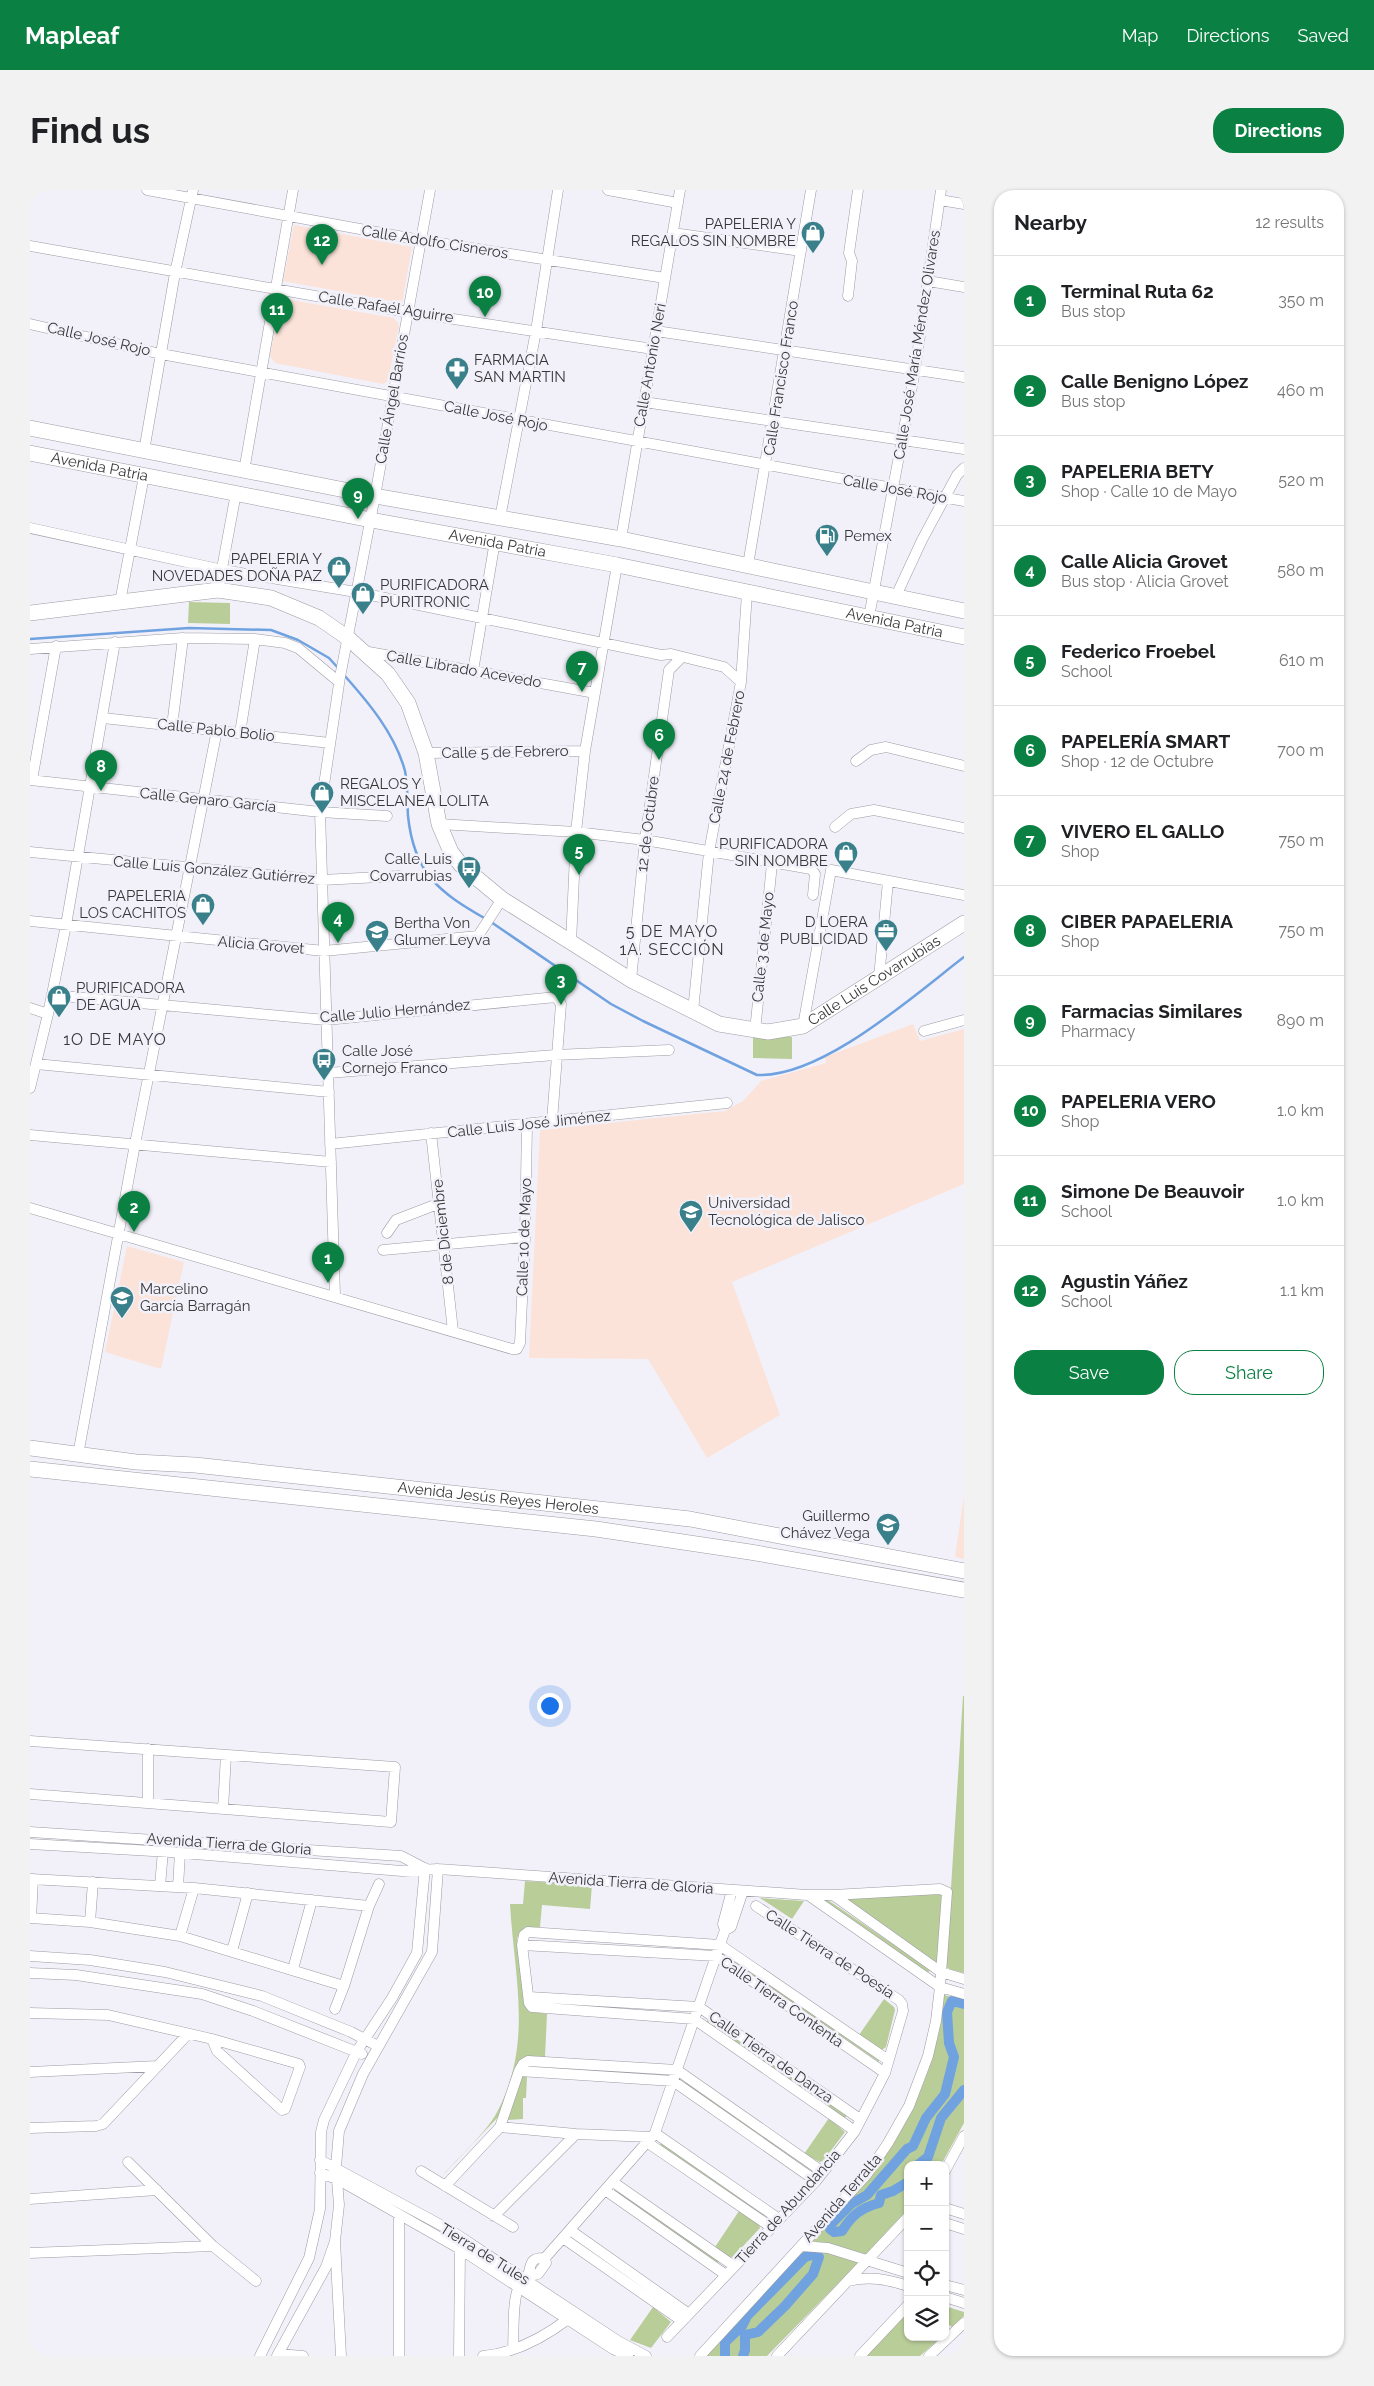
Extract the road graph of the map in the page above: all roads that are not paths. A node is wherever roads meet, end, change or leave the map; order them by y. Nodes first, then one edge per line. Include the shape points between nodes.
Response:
1 (147, 190) edge
2 (293, 190) edge
3 (430, 190) edge
4 (558, 190) edge
5 (608, 190) edge
6 (680, 190) edge
7 (811, 190) edge
8 (858, 190) edge
9 (192, 194) edge
10 (941, 195) edge
11 (678, 202) junction
12 (964, 204) edge
13 (288, 217) junction
14 (672, 233) junction
15 (420, 240) junction
16 (30, 246) edge
17 (801, 251) junction
18 (546, 260) junction
19 (175, 272) junction
20 (665, 278) junction
21 (928, 281) junction
22 (964, 287) edge
23 (275, 289) junction
24 (848, 296) dead end
25 (407, 312) junction
26 (30, 324) edge
27 (536, 331) junction
28 (656, 331) junction
29 (653, 349) junction
30 (785, 351) junction
31 (161, 354) junction
32 (915, 370) junction
33 (260, 372) junction
34 (964, 377) edge
35 (394, 396) junction
36 (644, 402) junction
37 (774, 420) junction
38 (519, 421) junction
39 (30, 428) edge
40 (902, 440) junction
41 (637, 442) junction
42 (964, 449) edge
43 (144, 451) junction
44 (30, 453) edge
45 (766, 466) junction
46 (964, 468) edge
47 (244, 471) junction
48 (144, 476) junction
49 (893, 488) junction
50 (236, 493) junction
51 (375, 496) junction
52 (944, 498) junction
53 (964, 502) edge
54 (500, 518) junction
55 (371, 520) junction
56 (30, 528) edge
57 (621, 539) junction
58 (495, 541) junction
59 (131, 549) junction
60 (616, 565) junction
61 (748, 565) junction
62 (223, 570) junction
63 (218, 590) junction
64 (356, 592) junction
65 (874, 592) junction
66 (747, 593) junction
67 (896, 596) junction
68 (120, 602) junction
69 (30, 605) edge
70 (55, 610) junction
71 (964, 611) edge
72 (30, 613) edge
73 (482, 617) junction
74 (869, 617) junction
75 (964, 637) edge
76 (183, 638) junction
77 (255, 639) junction
78 (115, 642) junction
79 (346, 642) junction
80 (604, 642) junction
81 (56, 646) junction
82 (30, 649) edge
83 (362, 651) junction
84 (661, 655) junction
85 (744, 655) junction
86 (682, 658) junction
87 (724, 667) junction
88 (669, 670) junction
89 (473, 671) junction
90 (339, 680) junction
91 (741, 682) junction
92 (595, 693) junction
93 (103, 718) junction
94 (172, 726) junction
95 (217, 730) junction
96 (240, 733) junction
97 (330, 743) junction
98 (585, 751) junction
99 (426, 753) junction
100 (856, 761) dead end
101 (964, 766) edge
102 (31, 780) edge
103 (91, 787) junction
104 (205, 800) junction
105 (320, 812) junction
106 (387, 816) dead end
107 (439, 824) junction
108 (835, 827) dead end
109 (964, 828) edge
110 (576, 832) junction
111 (645, 840) junction
112 (30, 852) edge
113 (708, 852) junction
114 (78, 857) junction
115 (772, 864) junction
116 (192, 869) junction
117 (399, 876) dead end
118 (322, 880) junction
119 (888, 881) junction
120 (964, 894) edge
121 (813, 895) dead end
122 (499, 903) junction
123 (30, 921) edge
124 (964, 923) edge
125 (66, 925) junction
126 (177, 936) junction
127 (571, 942) junction
128 (324, 951) junction
129 (879, 978) junction
130 (630, 980) junction
131 (52, 995) junction
132 (163, 1005) junction
133 (30, 1008) edge
134 (693, 1012) junction
135 (48, 1014) junction
136 (326, 1020) junction
137 (964, 1020) edge
138 (803, 1026) junction
139 (755, 1031) junction
140 (924, 1031) dead end
141 (669, 1050) dead end
142 (556, 1055) junction
143 (36, 1064) junction
144 (328, 1073) junction
145 (149, 1076) junction
146 (30, 1083) edge
147 (329, 1092) junction
148 (727, 1103) dead end
149 (552, 1121) junction
150 (527, 1125) junction
151 (431, 1133) junction
152 (30, 1135) edge
153 (135, 1144) junction
154 (330, 1144) junction
155 (331, 1162) junction
156 (440, 1203) junction
157 (30, 1208) edge
158 (118, 1233) junction
159 (387, 1233) dead end
160 (525, 1237) junction
161 (445, 1243) junction
162 (383, 1250) dead end
163 (334, 1296) junction
164 (454, 1331) junction
165 (30, 1448) edge
166 (78, 1455) junction
167 (30, 1469) edge
168 (600, 1509) junction
169 (596, 1529) junction
170 (964, 1571) edge
171 (964, 1590) edge
172 (30, 1741) edge
173 (148, 1750) junction
174 (226, 1755) junction
175 (30, 1794) edge
176 (148, 1803) junction
177 (223, 1809) junction
178 (30, 1832) edge
179 (30, 1844) edge
180 (162, 1851) junction
181 (180, 1853) junction
182 (425, 1868) junction
183 (438, 1869) junction
184 (31, 1879) edge
185 (93, 1882) junction
186 (378, 1884) dead end
187 (160, 1886) junction
188 (178, 1887) junction
189 (194, 1888) junction
190 (732, 1890) junction
191 (743, 1891) junction
192 (946, 1892) joint
193 (248, 1893) junction
194 (807, 1894) junction
195 (833, 1895) junction
196 (312, 1900) junction
197 (369, 1906) junction
198 (756, 1906) dead end
199 (31, 1918) edge
200 (90, 1922) junction
201 (725, 1930) junction
202 (180, 1936) junction
203 (720, 1945) junction
204 (522, 1946) junction
205 (232, 1951) junction
206 (30, 1956) edge
207 (716, 1956) junction
208 (293, 1969) junction
209 (941, 1972) junction
210 (30, 1973) edge
211 (964, 1979) edge
212 (344, 1986) junction
213 (940, 1987) junction
214 (964, 1994) edge
215 (529, 1997) junction
216 (902, 2004) joint
217 (698, 2007) junction
218 (335, 2009) dead end
219 (30, 2013) edge
220 (694, 2019) junction
221 (188, 2034) junction
222 (365, 2038) junction
223 (212, 2039) junction
224 (378, 2046) junction
225 (356, 2051) junction
226 (371, 2058) junction
227 (888, 2060) junction
228 (158, 2066) junction
229 (676, 2070) junction
230 (519, 2071) junction
231 (30, 2072) edge
232 (885, 2073) junction
233 (673, 2081) junction
234 (860, 2119) junction
235 (500, 2126) junction
236 (30, 2128) edge
237 (854, 2130) junction
238 (576, 2134) junction
239 (964, 2136) edge
240 (652, 2138) junction
241 (320, 2160) junction
242 (128, 2162) dead end
243 (949, 2164) edge
244 (336, 2167) junction
245 (421, 2171) dead end
246 (320, 2172) junction
247 (823, 2172) junction
248 (337, 2179) junction
249 (816, 2181) junction
250 (613, 2182) junction
251 (445, 2186) junction
252 (157, 2190) junction
253 (605, 2190) junction
254 (30, 2199) edge
255 (949, 2209) edge
256 (964, 2214) edge
257 (399, 2215) junction
258 (494, 2216) junction
259 (779, 2219) junction
260 (904, 2221) edge
261 (949, 2224) edge
262 (513, 2227) dead end
263 (771, 2227) junction
264 (964, 2228) edge
265 (570, 2230) junction
266 (562, 2238) junction
267 (335, 2241) junction
268 (213, 2246) junction
269 (801, 2246) junction
270 (460, 2249) junction
271 (30, 2252) edge
272 (867, 2260) junction
273 (734, 2266) junction
274 (904, 2272) edge
275 (726, 2275) junction
276 (527, 2278) junction
277 (256, 2281) dead end
278 (847, 2281) junction
279 (904, 2285) edge
280 (949, 2285) edge
281 (519, 2287) junction
282 (964, 2290) edge
283 (949, 2299) edge
284 (964, 2303) edge
285 (904, 2309) edge
286 (686, 2317) junction
287 (568, 2319) junction
288 (964, 2323) edge
289 (667, 2338) dead end
290 (513, 2349) junction
291 (620, 2351) edge
292 (278, 2355) edge
293 (260, 2356) edge
294 (304, 2356) edge
295 (342, 2356) edge
296 (399, 2356) edge
297 (459, 2356) edge
298 (483, 2356) edge
299 (646, 2356) edge
300 (700, 2356) edge
301 (777, 2356) edge
302 (860, 2356) edge
303 (929, 2356) edge

1 - 9 street, Calle Adolfo Cisneros
2 - 13 street
3 - 15 street, Calle Ángel Barrios
4 - 18 street
5 - 11 street
6 - 11 street, Calle Antonio Neri
7 - 17 street, Calle Francisco Franco
8 - 24 street
9 - 13 street, Calle Adolfo Cisneros
9 - 19 street
10 - 12 street
10 - 21 street, Calle José María Méndez Olivares
11 - 14 street, Calle Antonio Neri
13 - 15 street, Calle Adolfo Cisneros
13 - 23 street
14 - 17 street
14 - 20 street, Calle Antonio Neri
15 - 18 street, Calle Adolfo Cisneros
15 - 25 street, Calle Ángel Barrios
16 - 19 street, Calle Rafaél Aguirre
17 - 30 street, Calle Francisco Franco
18 - 20 street, Calle Adolfo Cisneros
18 - 27 street
19 - 23 street, Calle Rafaél Aguirre
19 - 31 street
20 - 28 street, Calle Antonio Neri
21 - 22 street
21 - 32 street, Calle José María Méndez Olivares
23 - 25 street, Calle Rafaél Aguirre
23 - 33 street
25 - 27 street, Calle Rafaél Aguirre
25 - 35 street, Calle Ángel Barrios
26 - 31 street, Calle José Rojo
27 - 29 street, Calle Rafaél Aguirre
27 - 38 street
28 - 29 street, Calle Antonio Neri
28 - 30 street
29 - 36 street, Calle Antonio Neri
30 - 32 street
30 - 37 street, Calle Francisco Franco
31 - 33 street, Calle José Rojo
31 - 43 street
32 - 34 street
32 - 40 street, Calle José María Méndez Olivares
33 - 35 street, Calle José Rojo
33 - 47 street
35 - 38 street, Calle José Rojo
35 - 51 street, Calle Ángel Barrios
36 - 37 street
36 - 41 street, Calle Antonio Neri
37 - 40 street
37 - 45 street, Calle Francisco Franco
38 - 41 street, Calle José Rojo
38 - 54 street
39 - 43 street, Avenida Patria
40 - 42 street
40 - 49 street, Calle José María Méndez Olivares
41 - 45 street, Calle José Rojo
41 - 57 street, Calle Antonio Neri
43 - 47 street, Avenida Patria
44 - 48 street, Avenida Patria
45 - 49 street, Calle José Rojo
45 - 61 street, Calle Francisco Franco
46 - 52 street
47 - 51 street, Avenida Patria
48 - 50 street, Avenida Patria
48 - 59 street
49 - 52 street, Calle José Rojo
49 - 65 street, Calle José María Méndez Olivares
50 - 55 street, Avenida Patria
50 - 62 street
51 - 54 street, Avenida Patria
51 - 55 street, Calle Ángel Barrios
52 - 53 street, Calle José Rojo
52 - 67 street
54 - 57 street, Avenida Patria
55 - 58 street, Avenida Patria
55 - 64 street, Calle Ángel Barrios
56 - 59 street
57 - 61 street, Avenida Patria
58 - 60 street, Avenida Patria
58 - 73 street
59 - 62 street
59 - 68 street
60 - 66 street, Avenida Patria
60 - 80 street
61 - 65 street, Avenida Patria
62 - 63 street
62 - 64 street
63 - 68 street, Calle Luis Covarrubias
63 - 79 street, Calle Luis Covarrubias via 251,593 286,604 319,618
64 - 73 street
64 - 79 street, Calle Ángel Barrios
65 - 67 street, Avenida Patria
65 - 74 street, Calle José María Méndez Olivares
66 - 74 street, Avenida Patria
66 - 85 street, Calle 24 de Febrero
67 - 71 street, Avenida Patria
68 - 70 street, Calle Luis Covarrubias
69 - 70 street
70 - 72 street, Calle Luis Covarrubias
73 - 80 street
73 - 89 street
74 - 75 street, Avenida Patria
76 - 77 street
76 - 78 street
76 - 94 street
77 - 90 street via 298,648
77 - 96 street
78 - 81 street
78 - 93 street
79 - 83 street, Calle Luis Covarrubias
79 - 90 street, Calle Ángel Barrios
80 - 84 street
80 - 92 street
81 - 82 street
81 - 102 street
83 - 89 street, Calle Librado Acevedo
83 - 99 street, Calle Luis Covarrubias via 399,688 408,703
84 - 86 street
84 - 88 street
85 - 87 street
85 - 91 street, Calle 24 de Febrero
86 - 87 street
86 - 88 street
87 - 91 street
88 - 111 street, 12 de Octubre
89 - 92 street, Calle Librado Acevedo
90 - 97 street, Calle Ángel Barrios
91 - 113 street, Calle 24 de Febrero
92 - 98 street
93 - 94 street, Calle Pablo Bolio
93 - 103 street
94 - 95 street, Calle Pablo Bolio
95 - 96 street, Calle Pablo Bolio
95 - 104 street
96 - 97 street, Calle Pablo Bolio
97 - 105 street, Calle Ángel Barrios
98 - 99 street, Calle 5 de Febrero
98 - 110 street
99 - 107 street, Calle Luis Covarrubias
100 - 101 street via 871,750 886,747
102 - 103 street, Calle Genaro García
103 - 104 street, Calle Genaro García
103 - 114 street
104 - 105 street, Calle Genaro García
104 - 116 street
105 - 106 street, Calle Genaro García
105 - 118 street, Calle Ángel Barrios
107 - 110 street
107 - 122 street, Calle Luis Covarrubias via 451,852
108 - 109 street via 851,814 874,810
110 - 111 street
110 - 127 street
111 - 113 street
111 - 130 street, 12 de Octubre
112 - 114 street, Calle Luis González Gutiérrez
113 - 115 street
113 - 134 street, Calle 24 de Febrero
114 - 116 street, Calle Luis González Gutiérrez
114 - 125 street
115 - 121 street via 814,871
115 - 139 street, Calle 3 de Mayo
116 - 118 street, Calle Luis González Gutiérrez
116 - 126 street
117 - 118 street, Calle Luis González Gutiérrez
118 - 128 street, Calle Ángel Barrios
119 - 120 street
119 - 129 street
119 - 138 street via 831,870
122 - 127 street, Calle Luis Covarrubias
122 - 128 street, Alicia Grovet via 478,936
123 - 125 street, Alicia Grovet
124 - 129 street, Calle Luis Covarrubias
125 - 126 street, Alicia Grovet
125 - 131 street
126 - 128 street, Alicia Grovet
126 - 132 street
127 - 130 street, Calle Luis Covarrubias
128 - 136 street, Calle Ángel Barrios
129 - 138 street, Calle Luis Covarrubias
130 - 134 street, Calle Luis Covarrubias
131 - 132 street, Calle Julio Hernández
131 - 135 street
132 - 136 street, Calle Julio Hernández
132 - 145 street
133 - 135 street
134 - 139 street, Calle Luis Covarrubias via 719,1024
135 - 143 street
136 - 142 street, Calle Julio Hernández via 552,997 558,998 561,1004
136 - 144 street, Calle Ángel Barrios
137 - 140 street
138 - 139 street, Calle Luis Covarrubias via 781,1031
141 - 142 street
142 - 144 street
142 - 149 street
143 - 145 street
143 - 146 street
144 - 147 street, Calle Ángel Barrios
145 - 147 street
145 - 153 street
147 - 154 street, Calle Ángel Barrios
148 - 149 street, Calle Luis José Jiménez
149 - 150 street, Calle Luis José Jiménez
150 - 151 street, Calle Luis José Jiménez
150 - 160 street, Calle 10 de Mayo
151 - 154 street, Calle Luis José Jiménez
151 - 156 street, 8 de Diciembre
152 - 153 street
153 - 155 street
153 - 158 street
154 - 155 street, Calle Ángel Barrios
155 - 163 street, Calle Ángel Barrios
156 - 159 street via 396,1220
156 - 161 street, 8 de Diciembre
157 - 158 street
158 - 163 street
158 - 166 street
160 - 161 street
160 - 164 street, Calle 10 de Mayo via 520,1343 517,1349
161 - 162 street
161 - 164 street, 8 de Diciembre
163 - 164 street
165 - 166 street, Avenida Jesús Reyes Heroles
166 - 168 street, Avenida Jesús Reyes Heroles
167 - 169 street, Avenida Jesús Reyes Heroles
168 - 169 street
168 - 170 street, Avenida Jesús Reyes Heroles via 690,1519
169 - 171 street, Avenida Jesús Reyes Heroles
172 - 173 street
173 - 174 street
173 - 176 street
174 - 177 street
174 - 177 street via 395,1766 391,1822
175 - 176 street
176 - 177 street
178 - 182 street, Avenida Tierra de Gloria via 401,1856
179 - 180 street, Avenida Tierra de Gloria
180 - 181 street, Avenida Tierra de Gloria
180 - 187 street
181 - 182 street, Avenida Tierra de Gloria via 402,1870
181 - 188 street
182 - 183 street, Avenida Tierra de Gloria
182 - 222 street via 417,1953
183 - 190 street, Avenida Tierra de Gloria
183 - 224 street via 432,1952
184 - 185 street
184 - 199 street
185 - 187 street
185 - 200 street
186 - 197 street
187 - 188 street
188 - 189 street
189 - 193 street
189 - 202 street
190 - 191 street, Avenida Tierra de Gloria
190 - 201 street via 723,1924
191 - 194 street, Avenida Tierra de Gloria
191 - 201 street via 730,1927
192 - 195 street, Avenida Tierra de Gloria via 940,1889
192 - 209 street, Avenida Terralta
193 - 196 street
193 - 205 street
194 - 195 street, Avenida Tierra de Gloria
194 - 213 street
195 - 209 street
196 - 197 street
196 - 208 street
197 - 212 street
198 - 216 street, Calle Tierra de Poesía
199 - 200 street
200 - 202 street
201 - 203 street
202 - 205 street
203 - 204 street, Calle Tierra Contenta via 528,1932
203 - 207 street
203 - 227 street, Calle Tierra Contenta
204 - 207 street, Calle Tierra Contenta
204 - 215 street
205 - 208 street
206 - 222 street via 90,1960 191,1978 262,1996
207 - 217 street
207 - 232 street, Calle Tierra Contenta
208 - 212 street
209 - 211 street
209 - 213 street, Avenida Terralta
210 - 225 street via 76,1975 202,1994
212 - 218 street
213 - 214 street
213 - 269 street, Avenida Terralta via 928,2056 909,2106 867,2174
215 - 217 street, Calle Tierra de Danza
215 - 220 street, Calle Tierra de Danza via 532,2007
216 - 227 street, Tierra de Abundancia via 903,2011
217 - 220 street
217 - 234 street, Calle Tierra de Danza
219 - 221 street via 108,2016
220 - 229 street
220 - 237 street, Calle Tierra de Danza
221 - 223 street
221 - 228 street
222 - 224 street
222 - 225 street
223 - 223 street via 299,2064 285,2109 282,2110 217,2051
224 - 226 street
225 - 226 street
225 - 241 street via 324,2120
226 - 244 street via 339,2131
227 - 232 street, Tierra de Abundancia
228 - 231 street
228 - 236 street via 99,2126
229 - 230 street via 528,2061
229 - 233 street
229 - 247 street
230 - 233 street
230 - 235 street
232 - 234 street, Tierra de Abundancia
233 - 240 street
233 - 249 street
234 - 237 street, Tierra de Abundancia
235 - 238 street
235 - 251 street
237 - 247 street, Tierra de Abundancia
238 - 240 street
238 - 258 street
239 - 243 street
240 - 250 street
240 - 259 street
240 - 263 street
241 - 244 street, Tierra de Tules
241 - 246 street
242 - 252 street
244 - 248 street
244 - 276 street, Tierra de Tules via 450,2230
245 - 251 street
246 - 248 street, Tierra de Tules
246 - 293 street via 320,2209 309,2258
247 - 249 street, Tierra de Abundancia
248 - 257 street, Tierra de Tules
248 - 267 street via 339,2205
249 - 259 street, Tierra de Abundancia
250 - 253 street
250 - 273 street
251 - 258 street
252 - 254 street
252 - 268 street
253 - 265 street
253 - 275 street
255 - 256 street
257 - 270 street, Tierra de Tules
257 - 296 street
258 - 262 street
259 - 263 street, Tierra de Abundancia
260 - 272 street
261 - 264 street
263 - 273 street, Tierra de Abundancia
265 - 266 street
265 - 286 street
266 - 276 street via 545,2258 536,2259 530,2265
266 - 286 street
267 - 292 street via 326,2267
267 - 295 street
268 - 271 street
268 - 277 street
269 - 272 street via 828,2248
269 - 300 street, Avenida Terralta
270 - 281 street, Tierra de Tules
270 - 297 street
272 - 274 street
272 - 278 street
273 - 275 street, Tierra de Abundancia
275 - 286 street, Tierra de Abundancia
276 - 281 street
276 - 291 street, Tierra de Tules
278 - 279 street via 870,2277
278 - 301 street
280 - 282 street
281 - 287 street, Tierra de Tules
281 - 290 street
283 - 284 street
285 - 302 street
286 - 289 street, Tierra de Abundancia
287 - 290 street via 535,2341
287 - 291 street, Tierra de Tules
288 - 303 street
290 - 298 street
291 - 299 street, Tierra de Tules
292 - 294 street

